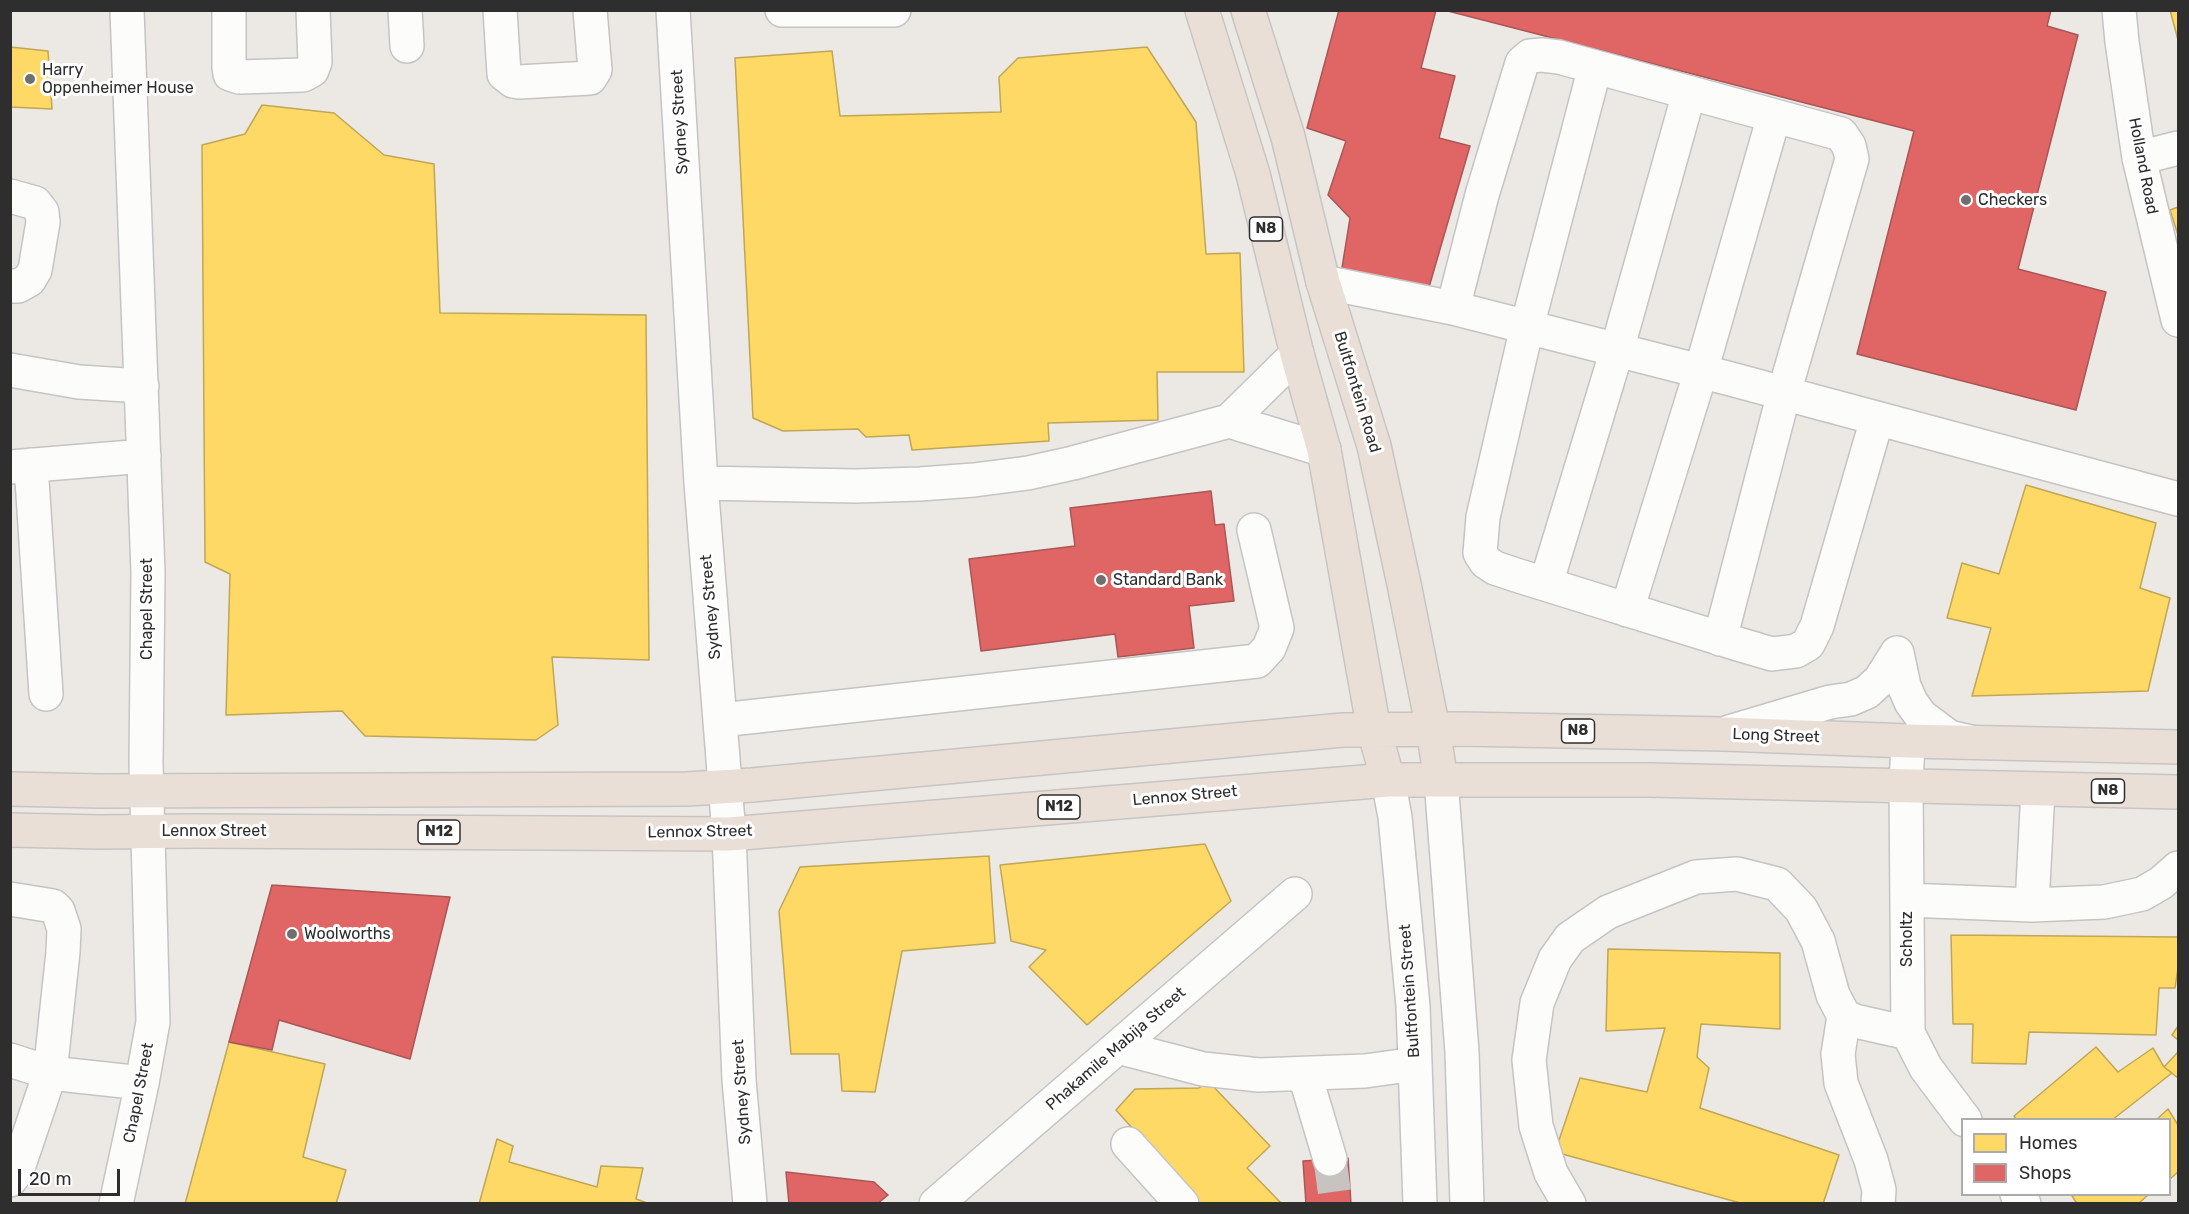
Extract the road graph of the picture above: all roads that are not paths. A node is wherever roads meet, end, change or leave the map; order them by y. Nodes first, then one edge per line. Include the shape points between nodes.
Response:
1 (128, 10) edge
2 (229, 10) edge
3 (313, 10) edge
4 (405, 10) edge
5 (500, 10) edge
6 (590, 10) edge
7 (673, 10) edge
8 (782, 10) edge
9 (894, 10) edge
10 (1202, 10) edge
11 (1248, 10) edge
12 (2119, 10) edge
13 (407, 46) dead end
14 (1595, 67) junction
15 (1689, 93) junction
16 (1774, 116) junction
17 (2178, 148) edge
18 (2139, 158) junction
19 (10, 196) edge
20 (1323, 282) junction
21 (10, 286) edge
22 (1453, 308) junction
23 (2178, 320) edge
24 (1527, 327) junction
25 (1617, 350) junction
26 (1297, 354) junction
27 (10, 370) edge
28 (1701, 371) junction
29 (142, 386) junction
30 (1784, 393) junction
31 (1877, 419) junction
32 (1228, 421) junction
33 (1324, 450) junction
34 (144, 456) junction
35 (21, 466) edge
36 (701, 483) junction
37 (2178, 499) edge
38 (1254, 530) dead end
39 (1546, 584) junction
40 (1627, 610) junction
41 (1720, 639) junction
42 (46, 694) dead end
43 (721, 720) junction
44 (1433, 729) junction
45 (1374, 730) junction
46 (1724, 734) junction
47 (1908, 741) junction
48 (1971, 742) junction
49 (2178, 747) edge
50 (1388, 780) junction
51 (1441, 780) junction
52 (725, 786) junction
53 (1906, 787) junction
54 (10, 789) edge
55 (148, 790) junction
56 (2038, 790) junction
57 (2178, 792) edge
58 (10, 830) edge
59 (148, 832) junction
60 (729, 834) junction
61 (2178, 868) edge
62 (1295, 894) dead end
63 (10, 900) edge
64 (1906, 900) junction
65 (2032, 905) junction
66 (1844, 1016) junction
67 (1908, 1033) junction
68 (1118, 1047) junction
69 (10, 1060) edge
70 (1415, 1064) junction
71 (50, 1073) junction
72 (1305, 1075) junction
73 (142, 1083) junction
74 (1964, 1118) edge
75 (1128, 1144) dead end
76 (1330, 1159) tunnel mouth
77 (10, 1180) edge
78 (116, 1203) edge
79 (750, 1203) edge
80 (936, 1203) edge
81 (1182, 1203) edge
82 (1420, 1203) edge
83 (1467, 1203) edge
84 (1569, 1203) edge
85 (1878, 1203) edge

1 - 29 street, Chapel Street
2 - 3 street via 229,68 230,74 239,77 303,75 312,70
4 - 13 street
5 - 6 street via 504,74 513,81 547,82 594,75
7 - 36 street, Sydney Street
8 - 9 street
10 - 26 highway, N8 via 1253,174
11 - 20 highway, Bultfontein Road / N8 via 1288,137
12 - 18 street, Holland Road
14 - 15 street
14 - 22 street via 1542,55 1530,56 1522,63
14 - 24 street
15 - 16 street
15 - 25 street
16 - 28 street
16 - 30 street via 1841,134 1852,159
17 - 18 street
18 - 23 street, Holland Road
19 - 21 street via 35,203 43,222 35,270 29,280
20 - 22 street
20 - 44 highway, Bultfontein Road / N8 via 1374,446
22 - 24 street
24 - 25 street
24 - 39 street via 1483,517 1480,553 1495,568
25 - 28 street
25 - 39 street
26 - 32 street
26 - 33 highway, N8
27 - 29 street via 79,382
28 - 30 street
28 - 40 street
29 - 34 street, Chapel Street
30 - 31 street
30 - 41 street
31 - 37 street
31 - 41 street via 1817,626 1808,644 1796,651 1772,654
32 - 33 street
32 - 36 street via 1073,463 974,480 856,486
33 - 45 highway, N8
34 - 35 street
34 - 55 street, Chapel Street
35 - 42 street
36 - 43 street, Sydney Street
38 - 43 street via 1277,628 1269,648 1257,661
39 - 40 street
40 - 41 street
43 - 52 street, Sydney Street
44 - 45 highway, Long Street / N8
44 - 46 highway, Long Street / N8
44 - 51 highway, Bultfontein Road / N8
45 - 50 highway, N8
45 - 52 highway
46 - 47 highway, Long Street / N8
46 - 48 street via 1867,692 1897,653 1904,686 1920,716 1949,737
47 - 48 highway, Long Street / N8
47 - 53 street, Scholtz
48 - 49 highway, Long Street / N8
50 - 51 highway, N8
50 - 60 highway, Lennox Street / N12
50 - 70 street, Bultfontein Street via 1410,970
51 - 53 highway, N8 via 1649,780
51 - 83 street via 1462,1052
52 - 55 highway
52 - 60 street, Sydney Street
53 - 56 highway, N8
53 - 64 street, Scholtz
54 - 55 highway
55 - 59 street, Chapel Street
56 - 57 highway, N8
56 - 65 street
58 - 59 highway, Lennox Street / N12
59 - 60 highway, Lennox Street / N12
59 - 73 street, Chapel Street via 153,1022
60 - 79 street, Sydney Street via 739,1080
61 - 65 street via 2142,894 2104,902
62 - 68 street, Phakamile Mabija Street
63 - 71 street via 53,906 64,928
64 - 65 street
64 - 67 street, Scholtz
66 - 67 street
66 - 84 street via 1833,995 1818,941 1801,909 1777,884 1737,874 1696,877 1608,912 1570,938 1555,959 1537,1003 1529,1060 1536,1126 1551,1173
66 - 85 street via 1838,1054 1841,1083 1871,1160 1879,1190
67 - 74 street, Scholtz via 1926,1068
68 - 72 street via 1203,1069
68 - 80 street, Phakamile Mabija Street
69 - 71 street
70 - 72 street
70 - 82 street, Bultfontein Street
71 - 73 street
71 - 77 street via 18,1171
72 - 76 street
73 - 78 street, Chapel Street
75 - 81 street

